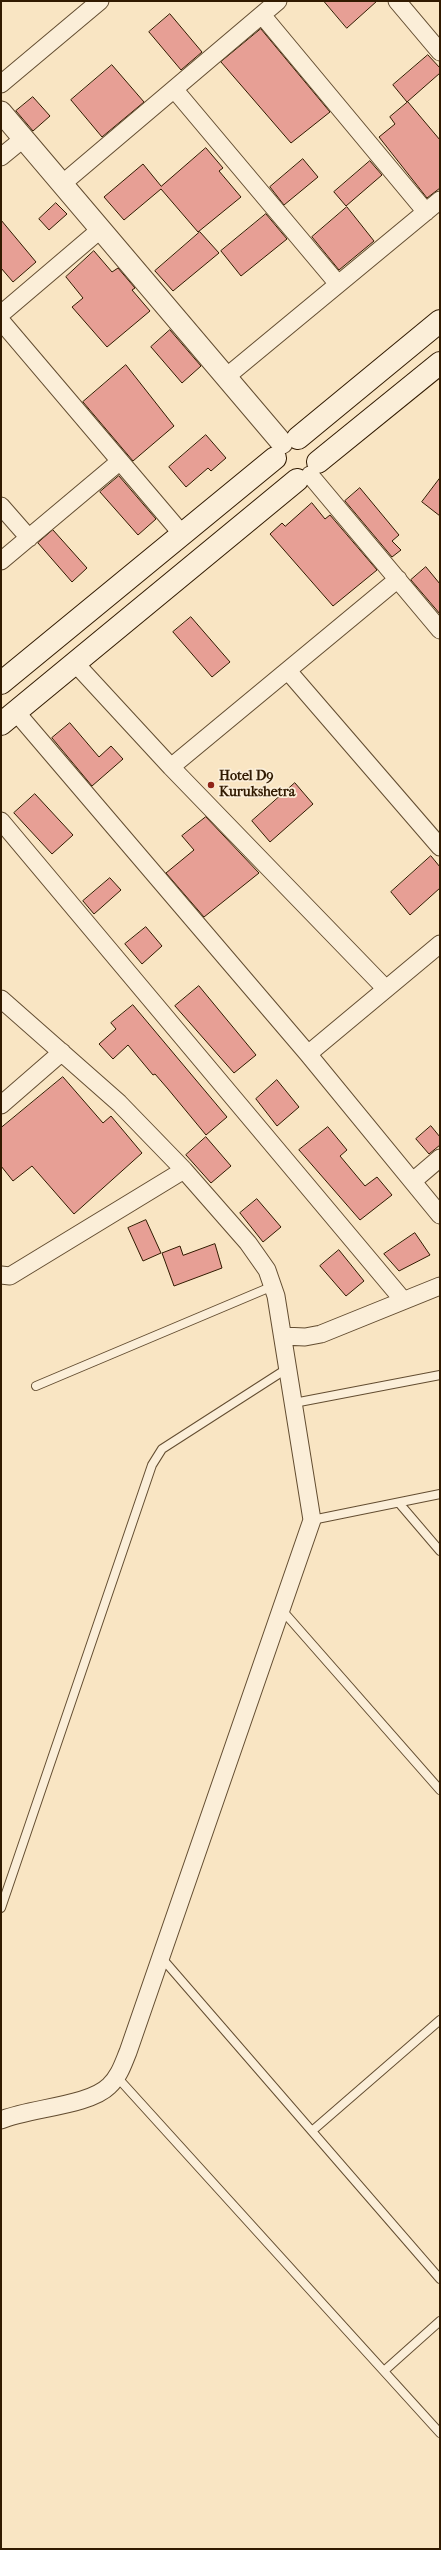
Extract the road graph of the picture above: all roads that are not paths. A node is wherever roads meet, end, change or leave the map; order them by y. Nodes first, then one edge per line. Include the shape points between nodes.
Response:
1 (100, 1) edge
2 (278, 1) edge
3 (397, 1) edge
4 (262, 15) junction
5 (440, 52) edge
6 (1, 84) edge
7 (174, 89) junction
8 (1, 112) edge
9 (23, 139) junction
10 (1, 157) edge
11 (62, 184) junction
12 (440, 200) edge
13 (426, 212) junction
14 (101, 229) junction
15 (338, 284) junction
16 (1, 314) edge
17 (1, 321) edge
18 (440, 321) edge
19 (440, 362) edge
20 (226, 377) junction
21 (285, 446) junction
22 (119, 462) junction
23 (308, 473) junction
24 (1, 506) edge
25 (182, 534) junction
26 (29, 538) junction
27 (1, 561) edge
28 (398, 580) junction
29 (440, 630) edge
30 (75, 663) junction
31 (288, 671) junction
32 (1, 684) edge
33 (8, 718) edge
34 (171, 767) junction
35 (1, 821) edge
36 (440, 847) edge
37 (440, 944) edge
38 (386, 989) junction
39 (1, 999) edge
40 (62, 1052) junction
41 (308, 1054) junction
42 (1, 1105) edge
43 (440, 1158) edge
44 (184, 1170) junction
45 (413, 1181) junction
46 (440, 1215) edge
47 (1, 1275) edge
48 (273, 1286) junction
49 (440, 1286) edge
50 (403, 1300) junction
51 (283, 1336) junction
52 (288, 1368) junction
53 (440, 1374) edge
54 (36, 1386) dead end
55 (294, 1403) junction
56 (440, 1494) edge
57 (398, 1503) junction
58 (312, 1520) junction
59 (440, 1551) edge
60 (281, 1609) junction
61 (440, 1790) edge
62 (1, 1908) edge
63 (161, 1957) junction
64 (440, 2020) edge
65 (117, 2077) junction
66 (1, 2120) edge
67 (312, 2131) junction
68 (440, 2279) edge
69 (440, 2321) edge
70 (384, 2371) junction
71 (440, 2434) edge

1 - 6 street
2 - 4 street
3 - 5 street
4 - 7 street
4 - 13 street
7 - 11 street
7 - 15 street
8 - 9 street
9 - 10 street
9 - 11 street
11 - 14 street
12 - 13 street
13 - 15 street
14 - 16 street
14 - 20 street
15 - 20 street
17 - 22 street
18 - 21 main road
19 - 23 main road
20 - 21 street
21 - 23 main road via 276,466 281,474
21 - 23 main road via 312,444 317,452
21 - 25 main road
22 - 25 street
22 - 26 street
23 - 28 street
23 - 30 main road
24 - 26 street
25 - 32 main road
26 - 27 street
28 - 29 street
28 - 31 street
30 - 33 main road
30 - 34 street
31 - 34 street
31 - 36 street
33 - 41 street
34 - 38 street
35 - 50 street
37 - 38 street
38 - 41 street
39 - 40 street
40 - 42 street
40 - 44 street via 119,1103
41 - 45 street
43 - 45 street
44 - 47 street via 10,1276
44 - 48 street via 248,1243 267,1270
45 - 46 street
48 - 51 street
48 - 54 lane
49 - 50 street
50 - 51 street via 321,1334 305,1337
51 - 52 street
52 - 55 street
52 - 62 lane via 162,1449 152,1465
53 - 55 lane
55 - 58 street
56 - 57 lane
57 - 58 lane
57 - 59 lane
58 - 60 street
60 - 61 lane
60 - 63 street
63 - 65 street
63 - 67 lane
64 - 67 lane
65 - 66 street via 94,2096
65 - 70 lane
67 - 68 lane
69 - 70 lane
70 - 71 lane

